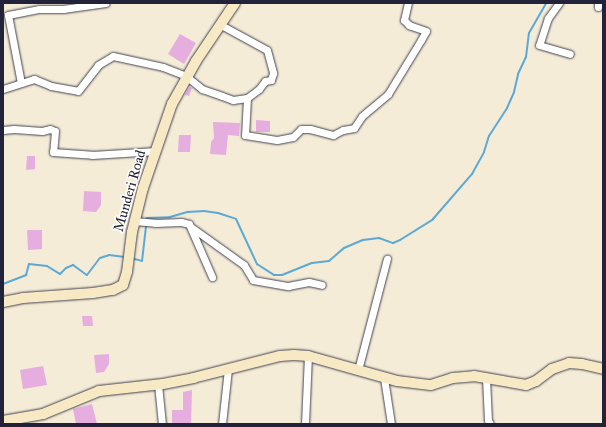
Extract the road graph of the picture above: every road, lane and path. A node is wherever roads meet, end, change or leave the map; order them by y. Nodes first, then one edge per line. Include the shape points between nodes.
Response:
1 (106, 3) edge
2 (235, 3) edge
3 (408, 3) edge
4 (559, 3) edge
5 (5, 15) edge
6 (221, 25) junction
7 (570, 54) dead end
8 (186, 76) junction
9 (21, 83) junction
10 (3, 89) edge
11 (247, 98) junction
12 (3, 130) edge
13 (156, 151) junction
14 (138, 221) junction
15 (191, 227) junction
16 (387, 259) dead end
17 (212, 277) dead end
18 (322, 285) dead end
19 (3, 302) edge
20 (308, 356) junction
21 (228, 369) junction
22 (603, 369) edge
23 (358, 370) junction
24 (384, 378) junction
25 (486, 378) junction
26 (158, 384) junction
27 (3, 421) edge
28 (162, 424) edge
29 (222, 424) edge
30 (305, 424) edge
31 (391, 424) edge
32 (490, 424) edge

1 - 5 street
2 - 6 main road, Munderi Road
3 - 11 street via 404,20 409,25 426,30 388,94 362,116 354,128 333,135 301,129 293,137 277,140 245,135
4 - 7 street via 548,18 539,45
5 - 9 street
6 - 8 main road, Munderi Road
6 - 11 street via 267,50 273,73 271,80 265,81
8 - 9 street via 163,67 113,56 98,66 78,91 51,86 34,79
8 - 11 street via 202,89 233,100
8 - 13 main road, Munderi Road via 172,104
9 - 10 street
12 - 13 street via 55,131 53,152 92,154
13 - 14 main road, Munderi Road via 143,188
14 - 15 street via 181,222
14 - 19 main road, Munderi Road via 123,285 113,290
15 - 17 street
15 - 18 street via 244,266 253,280 288,286 309,282
16 - 23 street
20 - 21 main road via 280,356
20 - 23 main road
20 - 30 street
21 - 26 main road
21 - 29 street
22 - 25 main road via 569,363 526,385
23 - 24 main road
24 - 25 main road via 431,385 460,377
24 - 31 street
25 - 32 street
26 - 27 main road via 99,391 44,414
26 - 28 street

